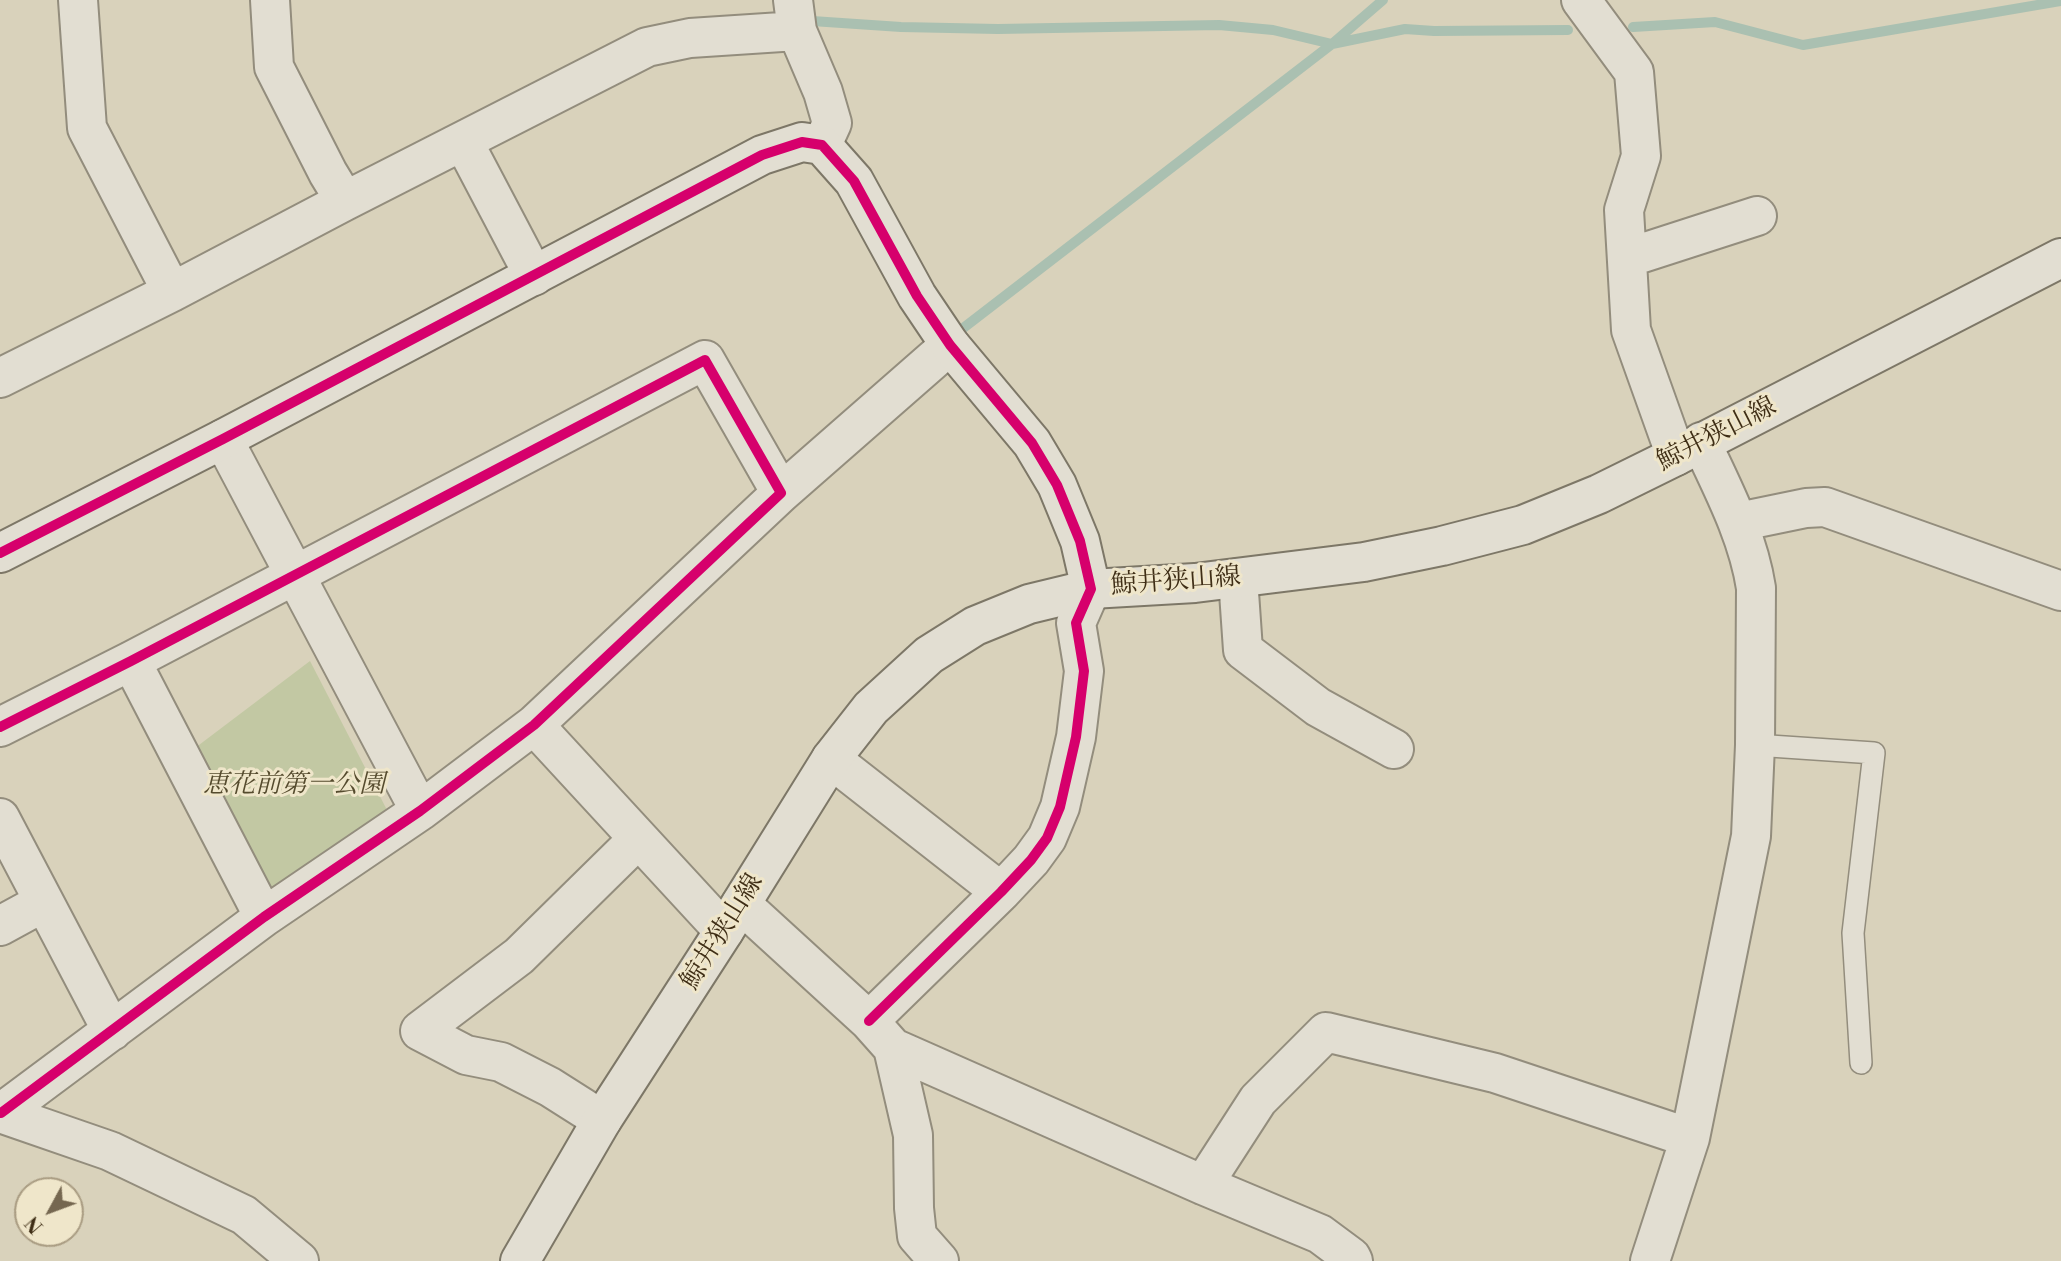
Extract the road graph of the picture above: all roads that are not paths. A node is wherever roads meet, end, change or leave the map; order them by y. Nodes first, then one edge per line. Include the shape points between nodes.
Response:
1 (78, 0) edge
2 (270, 0) edge
3 (1581, 0) edge
4 (795, 15) edge
5 (463, 141) junction
6 (822, 145) junction
7 (345, 201) junction
8 (1757, 216) dead end
9 (1627, 258) junction
10 (2061, 258) edge
11 (534, 276) junction
12 (172, 292) junction
13 (950, 345) junction
14 (0, 378) edge
15 (223, 439) junction
16 (1689, 449) junction
17 (781, 493) junction
18 (1738, 522) junction
19 (0, 553) edge
20 (295, 574) junction
21 (1238, 578) junction
22 (1091, 589) junction
23 (2061, 591) edge
24 (131, 661) junction
25 (534, 725) junction
26 (0, 727) edge
27 (1755, 745) junction
28 (1394, 749) dead end
29 (831, 759) junction
30 (420, 811) junction
31 (0, 818) edge
32 (638, 839) junction
33 (1001, 892) junction
34 (44, 902) junction
35 (264, 917) junction
36 (733, 918) junction
37 (0, 926) edge
38 (112, 1031) junction
39 (881, 1034) junction
40 (1861, 1063) dead end
41 (0, 1113) edge
42 (602, 1120) junction
43 (1690, 1138) junction
44 (1203, 1185) junction
45 (299, 1261) edge
46 (520, 1261) edge
47 (939, 1261) edge
48 (1353, 1261) edge
49 (1650, 1261) edge

1 - 12 street via 87,128
2 - 7 street via 274,67
3 - 9 street via 1634,72 1642,156 1624,210
4 - 5 street via 647,47
4 - 6 street via 832,123
5 - 7 street
5 - 11 street
6 - 11 street via 802,142 762,155
6 - 13 street via 854,181 917,296
7 - 12 street
8 - 9 street
9 - 16 street via 1631,331
10 - 16 street, 鯨井狭山線
11 - 15 street
12 - 14 street
13 - 17 street
13 - 22 street via 1032,443 1057,485 1080,541
15 - 19 street
15 - 20 street
16 - 18 street
16 - 21 street, 鯨井狭山線 via 1523,525 1363,562
17 - 20 street via 705,360
17 - 25 street
18 - 23 street via 1825,507
18 - 27 street via 1756,588
20 - 24 street
20 - 30 street
21 - 22 street, 鯨井狭山線
21 - 28 street via 1243,650 1318,707
22 - 29 street, 鯨井狭山線 via 1028,604 975,626 929,655 871,708
22 - 33 street via 1076,623 1084,671 1076,737 1060,807 1031,860
24 - 26 street
24 - 35 street
25 - 30 street
25 - 32 street
27 - 40 lane via 1874,754 1853,933
27 - 43 street via 1751,836
29 - 33 street
29 - 36 street, 鯨井狭山線
30 - 35 street
31 - 34 street
32 - 36 street
32 - 42 street via 519,956 420,1031 466,1055 501,1062
33 - 39 street
34 - 37 street
34 - 38 street
35 - 38 street
36 - 39 street
36 - 42 street, 鯨井狭山線
38 - 41 street
39 - 44 street
39 - 47 street via 914,1135 917,1236
41 - 45 street via 110,1151 244,1215
42 - 46 street, 鯨井狭山線
43 - 44 street via 1495,1073 1326,1032 1258,1100
43 - 49 street
44 - 48 street via 1320,1234

